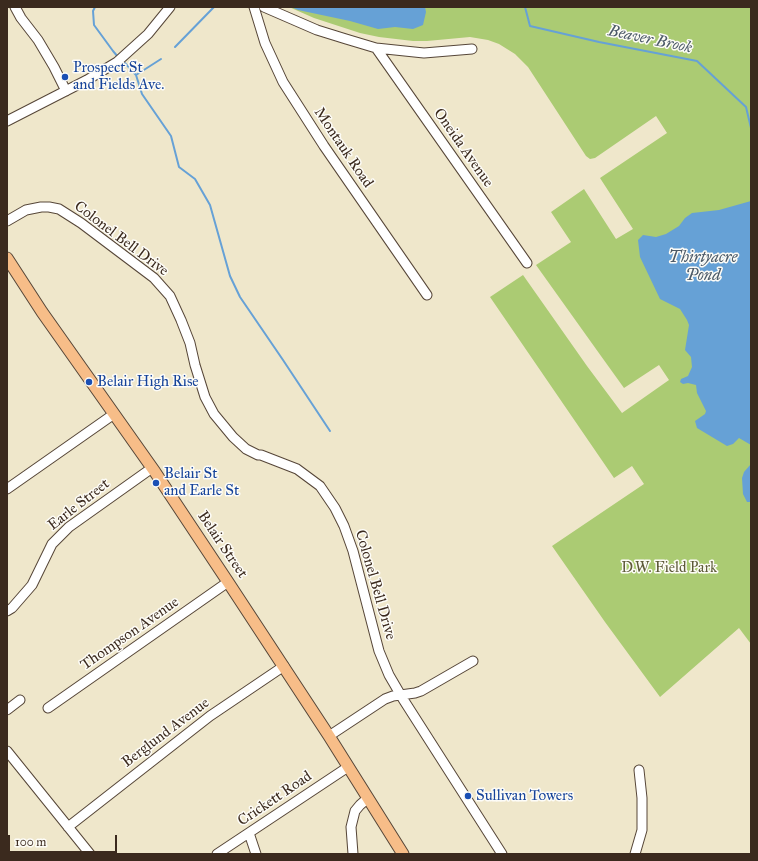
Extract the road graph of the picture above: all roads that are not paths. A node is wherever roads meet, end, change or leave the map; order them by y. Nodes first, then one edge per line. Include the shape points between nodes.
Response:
1 (15, 7) edge
2 (170, 7) edge
3 (254, 7) edge
4 (264, 7) edge
5 (376, 48) junction
6 (472, 49) dead end
7 (66, 91) junction
8 (7, 121) edge
9 (7, 221) edge
10 (7, 258) edge
11 (527, 264) dead end
12 (427, 295) dead end
13 (114, 414) junction
14 (152, 468) junction
15 (7, 489) edge
16 (228, 582) junction
17 (7, 611) edge
18 (473, 660) dead end
19 (284, 666) junction
20 (401, 696) junction
21 (20, 700) dead end
22 (48, 708) dead end
23 (7, 710) edge
24 (329, 736) junction
25 (7, 751) edge
26 (348, 767) junction
27 (639, 770) dead end
28 (368, 798) junction
29 (68, 827) junction
30 (249, 833) junction
31 (90, 854) edge
32 (217, 854) edge
33 (256, 854) edge
34 (353, 854) edge
35 (403, 854) edge
36 (502, 854) edge
37 (635, 854) edge

1 - 7 street via 38,40
2 - 7 street via 148,34 120,60
3 - 12 street, Montauk Road via 265,43 283,82
4 - 5 street via 317,30
5 - 6 street via 424,53
5 - 11 street, Oneida Avenue
7 - 8 street
9 - 20 street, Colonel Bell Drive via 26,210 41,207 59,209 154,278 170,296 190,343 205,397 214,414 246,449 303,472 320,486 335,508 353,551 379,651
10 - 13 main road, Belair Street
13 - 14 main road, Belair Street
13 - 15 street
14 - 16 main road, Belair Street
14 - 17 street, Earle Street via 69,527 52,544 32,585
16 - 19 main road, Belair Street
16 - 22 street, Thompson Avenue
18 - 20 street via 421,691
19 - 24 main road, Belair Street
19 - 29 street, Berglund Avenue via 210,716
20 - 24 street via 384,699
20 - 36 street, Colonel Bell Drive
21 - 23 street
24 - 26 main road, Belair Street
25 - 29 street
26 - 28 main road, Belair Street
26 - 30 street, Crickett Road
27 - 37 street via 642,830
28 - 34 street via 360,804 352,819
28 - 35 main road, Belair Street
29 - 31 street
30 - 32 street, Crickett Road
30 - 33 street

